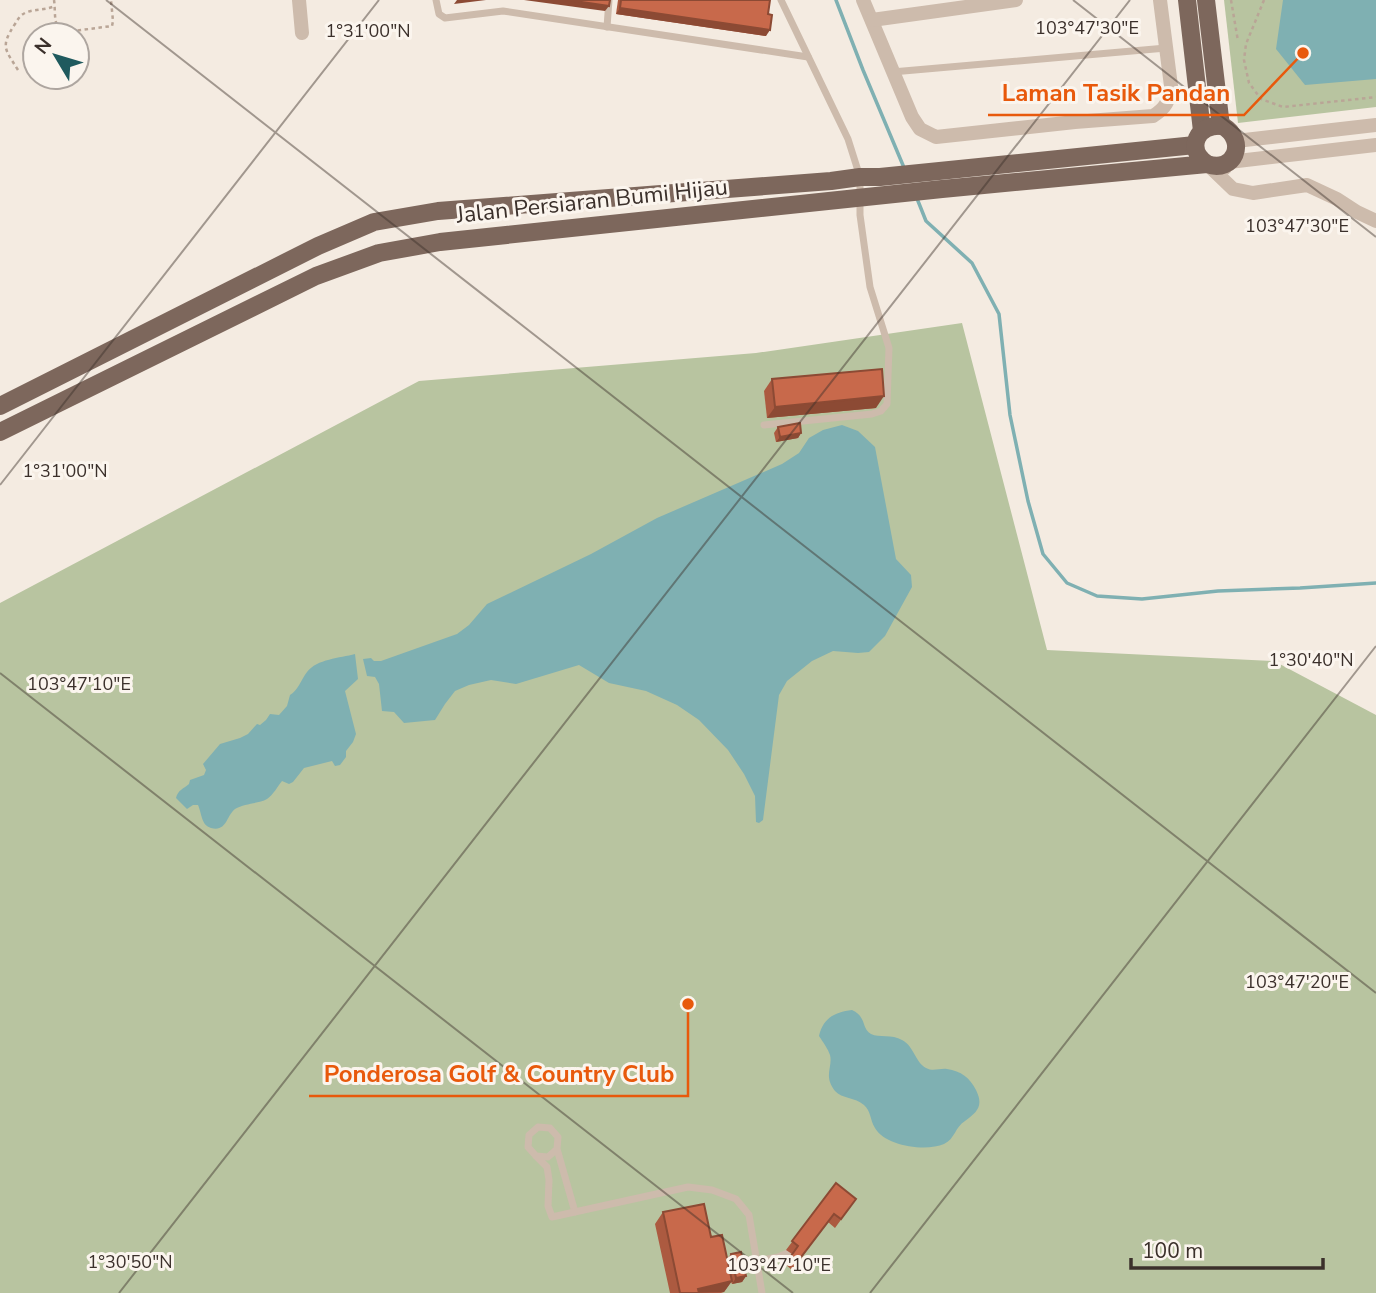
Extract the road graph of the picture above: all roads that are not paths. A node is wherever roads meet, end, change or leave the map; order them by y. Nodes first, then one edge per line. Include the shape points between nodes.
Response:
1 (299, 0) edge
2 (436, 0) edge
3 (609, 0) edge
4 (782, 0) edge
5 (863, 0) edge
6 (1016, 0) edge
7 (1160, 0) edge
8 (1187, 0) edge
9 (1206, 0) edge
10 (872, 20) junction
11 (607, 27) junction
12 (302, 33) dead end
13 (1166, 48) junction
14 (808, 57) junction
15 (892, 72) junction
16 (1376, 125) edge
17 (1221, 126) junction
18 (1279, 137) junction
19 (1198, 138) junction
20 (1236, 141) junction
21 (1376, 145) edge
22 (1281, 156) junction
23 (1207, 164) junction
24 (1226, 168) junction
25 (860, 177) junction
26 (939, 180) junction
27 (861, 197) junction
28 (1376, 221) edge
29 (0, 406) edge
30 (764, 425) dead end
31 (0, 432) edge
32 (557, 1149) junction
33 (536, 1156) junction
34 (575, 1212) junction
35 (790, 1252) edge
36 (757, 1261) junction
37 (762, 1293) edge

1 - 12 street
2 - 11 lane via 439,14 445,18 503,11
3 - 11 lane
4 - 14 lane
5 - 10 street
6 - 10 street
7 - 13 street
8 - 19 main road
9 - 17 main road
10 - 15 street
11 - 14 lane
13 - 15 lane
13 - 15 street via 1170,99 1153,116 972,134 936,137 920,129
14 - 25 lane via 849,139
16 - 18 street
17 - 19 main road via 1209,127
17 - 20 main road
18 - 20 street
18 - 22 street
19 - 23 main road via 1196,153
19 - 26 main road, Jalan Persiaran Bumi Hijau
20 - 24 main road
21 - 22 street
22 - 24 street
23 - 24 main road
23 - 26 main road, Jalan Persiaran Bumi Hijau
24 - 28 street via 1233,189 1253,193 1307,185
25 - 26 main road, Jalan Persiaran Bumi Hijau
25 - 27 lane
25 - 29 main road, Jalan Persiaran Bumi Hijau via 438,212 374,222
26 - 27 main road, Jalan Persiaran Bumi Hijau
27 - 30 lane via 870,287 888,348 887,404 872,414
27 - 31 main road, Jalan Persiaran Bumi Hijau via 440,242 379,253 316,276
32 - 33 lane via 548,1157
32 - 33 lane via 558,1137 550,1128 538,1127 529,1135 528,1147
32 - 34 lane
33 - 34 lane via 547,1167 552,1217
34 - 36 lane via 688,1187 712,1190 736,1199 749,1214
35 - 36 lane
36 - 37 lane

